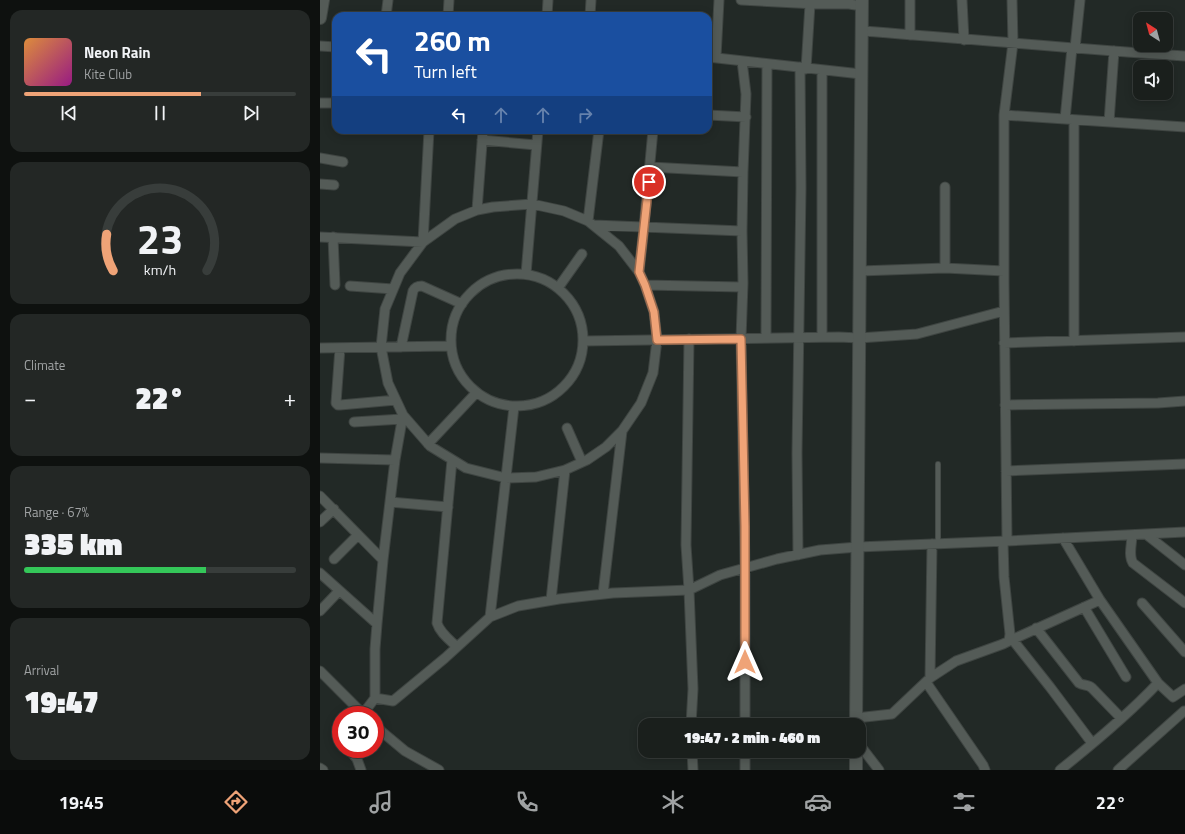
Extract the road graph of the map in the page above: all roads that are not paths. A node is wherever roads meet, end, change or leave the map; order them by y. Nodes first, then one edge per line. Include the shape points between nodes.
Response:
1 (324, 0) edge
2 (388, 0) edge
3 (449, 0) edge
4 (548, 0) edge
5 (591, 0) edge
6 (720, 0) edge
7 (741, 0) edge
8 (910, 0) edge
9 (962, 0) edge
10 (1012, 0) edge
11 (1080, 0) edge
12 (814, 2) edge
13 (862, 3) edge
14 (386, 12) edge
15 (448, 12) edge
16 (547, 12) edge
17 (590, 12) edge
18 (320, 18) edge
19 (862, 31) junction
20 (910, 35) junction
21 (964, 40) junction
22 (1013, 43) junction
23 (320, 46) edge
24 (332, 47) edge
25 (1074, 48) junction
26 (1114, 51) junction
27 (1185, 56) edge
28 (712, 57) edge
29 (742, 61) junction
30 (767, 64) junction
31 (803, 68) junction
32 (822, 70) junction
33 (862, 74) junction
34 (320, 103) edge
35 (332, 104) edge
36 (712, 115) edge
37 (1004, 115) junction
38 (746, 117) junction
39 (1069, 119) junction
40 (1109, 122) junction
41 (1185, 127) edge
42 (428, 134) edge
43 (483, 134) edge
44 (537, 134) edge
45 (599, 134) edge
46 (653, 134) edge
47 (482, 140) junction
48 (536, 145) junction
49 (320, 158) edge
50 (343, 162) dead end
51 (650, 167) junction
52 (744, 172) junction
53 (320, 184) edge
54 (334, 184) dead end
55 (945, 187) dead end
56 (532, 204) junction
57 (476, 210) junction
58 (591, 223) junction
59 (644, 227) junction
60 (742, 231) junction
61 (320, 237) edge
62 (333, 237) junction
63 (423, 242) junction
64 (582, 254) dead end
65 (945, 268) junction
66 (860, 271) junction
67 (1004, 271) junction
68 (639, 272) junction
69 (526, 274) junction
70 (335, 285) dead end
71 (645, 285) junction
72 (350, 286) dead end
73 (742, 287) junction
74 (558, 288) junction
75 (393, 289) junction
76 (462, 304) junction
77 (1004, 311) junction
78 (1185, 336) edge
79 (766, 338) junction
80 (800, 338) junction
81 (822, 338) junction
82 (859, 338) junction
83 (689, 339) junction
84 (741, 339) junction
85 (657, 340) junction
86 (584, 341) junction
87 (1074, 341) junction
88 (1004, 343) junction
89 (451, 346) junction
90 (381, 347) junction
91 (401, 347) junction
92 (320, 348) edge
93 (340, 348) junction
94 (476, 392) junction
95 (396, 400) junction
96 (1185, 401) edge
97 (1005, 405) junction
98 (514, 407) junction
99 (403, 417) junction
100 (354, 422) dead end
101 (567, 428) dead end
102 (622, 431) junction
103 (428, 444) junction
104 (320, 458) edge
105 (395, 460) junction
106 (452, 460) junction
107 (582, 462) junction
108 (938, 464) dead end
109 (1185, 464) edge
110 (565, 470) junction
111 (1006, 472) junction
112 (506, 478) junction
113 (320, 496) edge
114 (390, 502) junction
115 (448, 507) junction
116 (334, 509) junction
117 (320, 522) edge
118 (1185, 532) edge
119 (358, 535) junction
120 (1132, 535) junction
121 (1147, 535) junction
122 (1063, 538) junction
123 (1005, 541) junction
124 (935, 544) junction
125 (858, 547) junction
126 (798, 555) junction
127 (334, 559) dead end
128 (383, 560) junction
129 (1185, 565) edge
130 (745, 568) junction
131 (321, 576) edge
132 (690, 590) junction
133 (339, 591) junction
134 (603, 594) junction
135 (551, 600) junction
136 (1100, 600) junction
137 (1142, 603) dead end
138 (1185, 603) edge
139 (1084, 607) junction
140 (320, 610) edge
141 (490, 617) junction
142 (377, 624) junction
143 (1036, 628) junction
144 (1010, 640) junction
145 (457, 647) junction
146 (1185, 652) edge
147 (320, 671) edge
148 (1126, 677) dead end
149 (928, 680) junction
150 (1158, 683) junction
151 (1185, 689) edge
152 (1173, 697) junction
153 (375, 698) junction
154 (354, 706) edge
155 (369, 706) edge
156 (1185, 711) edge
157 (691, 718) edge
158 (745, 718) edge
159 (856, 718) edge
160 (1121, 718) junction
161 (866, 719) edge
162 (384, 734) edge
163 (1092, 744) junction
164 (866, 753) edge
165 (356, 758) edge
166 (692, 758) edge
167 (745, 758) edge
168 (856, 758) edge
169 (320, 768) edge
170 (323, 770) edge
171 (361, 770) edge
172 (439, 770) edge
173 (693, 770) edge
174 (745, 770) edge
175 (856, 770) edge
176 (879, 770) edge
177 (986, 770) edge
178 (1060, 770) edge
179 (1118, 770) edge

1 - 18 main road
2 - 14 street
3 - 15 street
4 - 16 street
5 - 17 street
6 - 28 street
7 - 12 street
8 - 20 street
9 - 21 street
10 - 22 street
11 - 25 street
12 - 13 street
12 - 31 street
13 - 19 main road
19 - 20 street
19 - 33 main road
20 - 21 street
21 - 22 street
22 - 25 street
22 - 37 street
23 - 24 street
25 - 26 street
25 - 39 street
26 - 27 street
26 - 40 street
28 - 29 street
29 - 30 street
29 - 38 street
30 - 31 street
30 - 79 street
31 - 32 street
31 - 80 street
32 - 33 street
32 - 81 street
33 - 66 main road
34 - 35 street
36 - 38 street
37 - 39 street
37 - 67 street
38 - 52 street
39 - 40 street
39 - 87 street
40 - 41 street
42 - 63 street
43 - 47 street
44 - 48 street
45 - 58 street
46 - 51 street
47 - 48 street
47 - 57 street
48 - 56 street
49 - 50 street
51 - 52 street
51 - 59 street
52 - 60 street
53 - 54 street
55 - 65 street
56 - 57 street
56 - 58 street via 564,211
56 - 69 street
57 - 63 street via 455,219
58 - 59 street
58 - 68 street via 619,246
59 - 60 street
59 - 68 street
60 - 73 street
61 - 62 street
62 - 63 street
62 - 70 street
63 - 75 street via 400,273
64 - 74 street
65 - 66 street
65 - 67 street
66 - 82 main road
67 - 77 street
68 - 71 street
69 - 74 street via 544,279
69 - 76 street via 506,275 487,281 471,292
71 - 73 street
71 - 85 street via 654,312
72 - 75 street
73 - 84 street
74 - 86 street via 573,304 581,322
75 - 90 street via 385,309
76 - 89 street via 452,326
76 - 91 street via 422,286 415,288
77 - 82 street via 917,334
77 - 88 street
78 - 87 street
79 - 80 street
79 - 84 street
80 - 81 street
80 - 126 street
81 - 82 street
82 - 125 main road
83 - 84 street
83 - 85 street
83 - 132 street via 686,545
84 - 130 street
85 - 86 street
85 - 102 street via 653,372 641,404
86 - 98 street via 580,362 570,380 555,395 535,404
87 - 88 street
88 - 97 street
89 - 91 street
89 - 94 street via 455,364 464,381
90 - 91 street
90 - 93 street
90 - 95 street via 388,383
92 - 93 street
93 - 95 street via 336,403 338,405
94 - 98 street via 495,403
94 - 103 street
95 - 99 street
96 - 97 street
97 - 111 street
98 - 112 street
99 - 100 street
99 - 103 street
99 - 105 street
101 - 107 street
102 - 107 street via 606,447
102 - 134 street
103 - 106 street
104 - 105 street
105 - 114 street
106 - 112 street via 466,468
106 - 115 street
107 - 110 street
108 - 124 lane
109 - 111 street
110 - 112 street via 536,477
110 - 135 street
111 - 123 street
112 - 141 street
113 - 116 street
114 - 115 street
114 - 128 street
115 - 145 street via 437,623 438,628
116 - 117 street
116 - 119 street
118 - 121 street
119 - 127 street
119 - 128 street
120 - 121 street
120 - 122 street
120 - 138 street via 1130,556 1133,563
121 - 129 street
122 - 123 street
122 - 136 street
123 - 124 street
123 - 144 street via 1004,577
124 - 125 street
124 - 149 street
125 - 126 street via 820,550
125 - 159 main road
126 - 130 street
128 - 142 street
130 - 132 street via 720,575
130 - 158 street
131 - 133 street
132 - 134 street
132 - 157 street
133 - 140 street
133 - 142 street
134 - 135 street
135 - 141 street via 518,606
136 - 139 street
136 - 150 street
137 - 146 street
139 - 143 street
139 - 148 street
141 - 145 street
142 - 153 street
143 - 144 street
143 - 160 street via 1079,683 1092,688
144 - 149 street via 956,661
144 - 163 street via 1050,686
145 - 153 street via 393,701
147 - 154 street
149 - 161 street via 892,714
149 - 177 street
150 - 152 street
150 - 160 street
151 - 152 street
152 - 156 street
153 - 155 street
156 - 179 street
160 - 163 street
162 - 172 street via 405,751
163 - 178 street
164 - 176 street
165 - 171 street
166 - 173 street
167 - 174 street
168 - 175 main road
169 - 170 street

